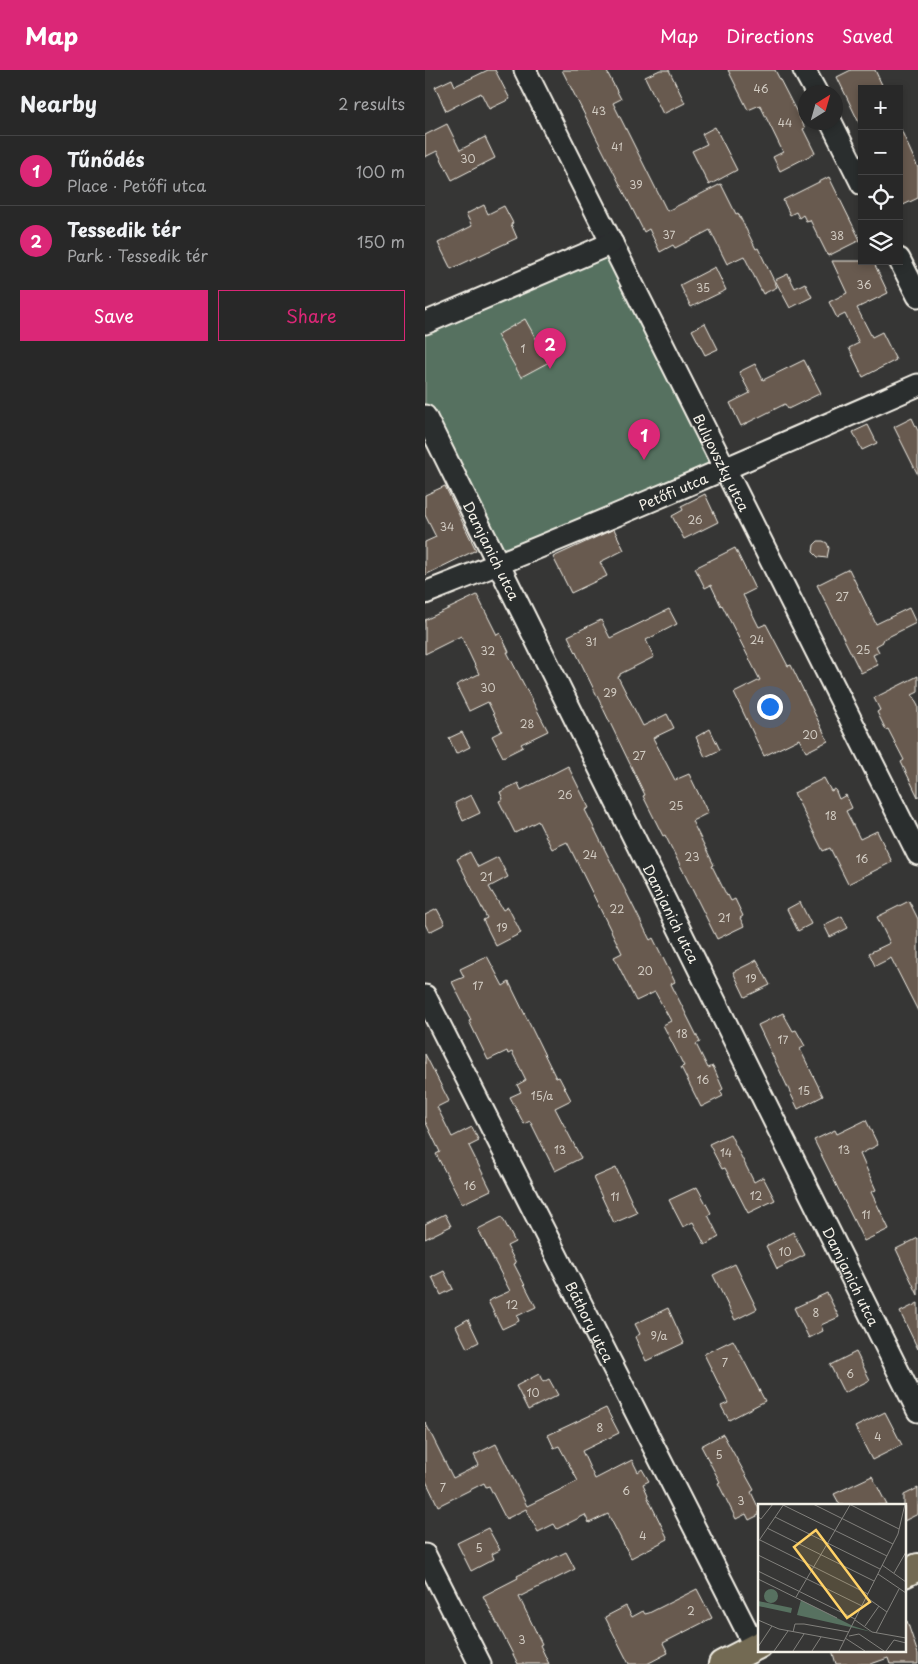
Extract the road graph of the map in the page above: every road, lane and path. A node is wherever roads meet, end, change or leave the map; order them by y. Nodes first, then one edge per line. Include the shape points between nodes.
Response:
1 (525, 70) edge
2 (804, 70) edge
3 (812, 85) edge
4 (835, 130) edge
5 (858, 176) edge
6 (612, 243) junction
7 (902, 265) edge
8 (918, 296) edge
9 (425, 323) edge
10 (918, 385) edge
11 (425, 416) edge
12 (726, 469) junction
13 (499, 564) junction
14 (425, 593) edge
15 (918, 854) edge
16 (425, 996) edge
17 (918, 1411) edge
18 (425, 1555) edge
19 (757, 1646) edge
20 (480, 1664) edge
21 (722, 1664) edge

1 - 6 street, Bulyovszky utca
2 - 3 street
4 - 5 street
6 - 9 street
6 - 12 street, Bulyovszky utca
7 - 8 street
10 - 12 street, Petőfi utca
11 - 13 street, Damjanich utca
12 - 13 street, Petőfi utca
12 - 15 street, Bulyovszky utca
13 - 14 street, Petőfi utca
13 - 17 street, Damjanich utca
16 - 19 street, Báthory utca
18 - 20 street
19 - 21 main road

